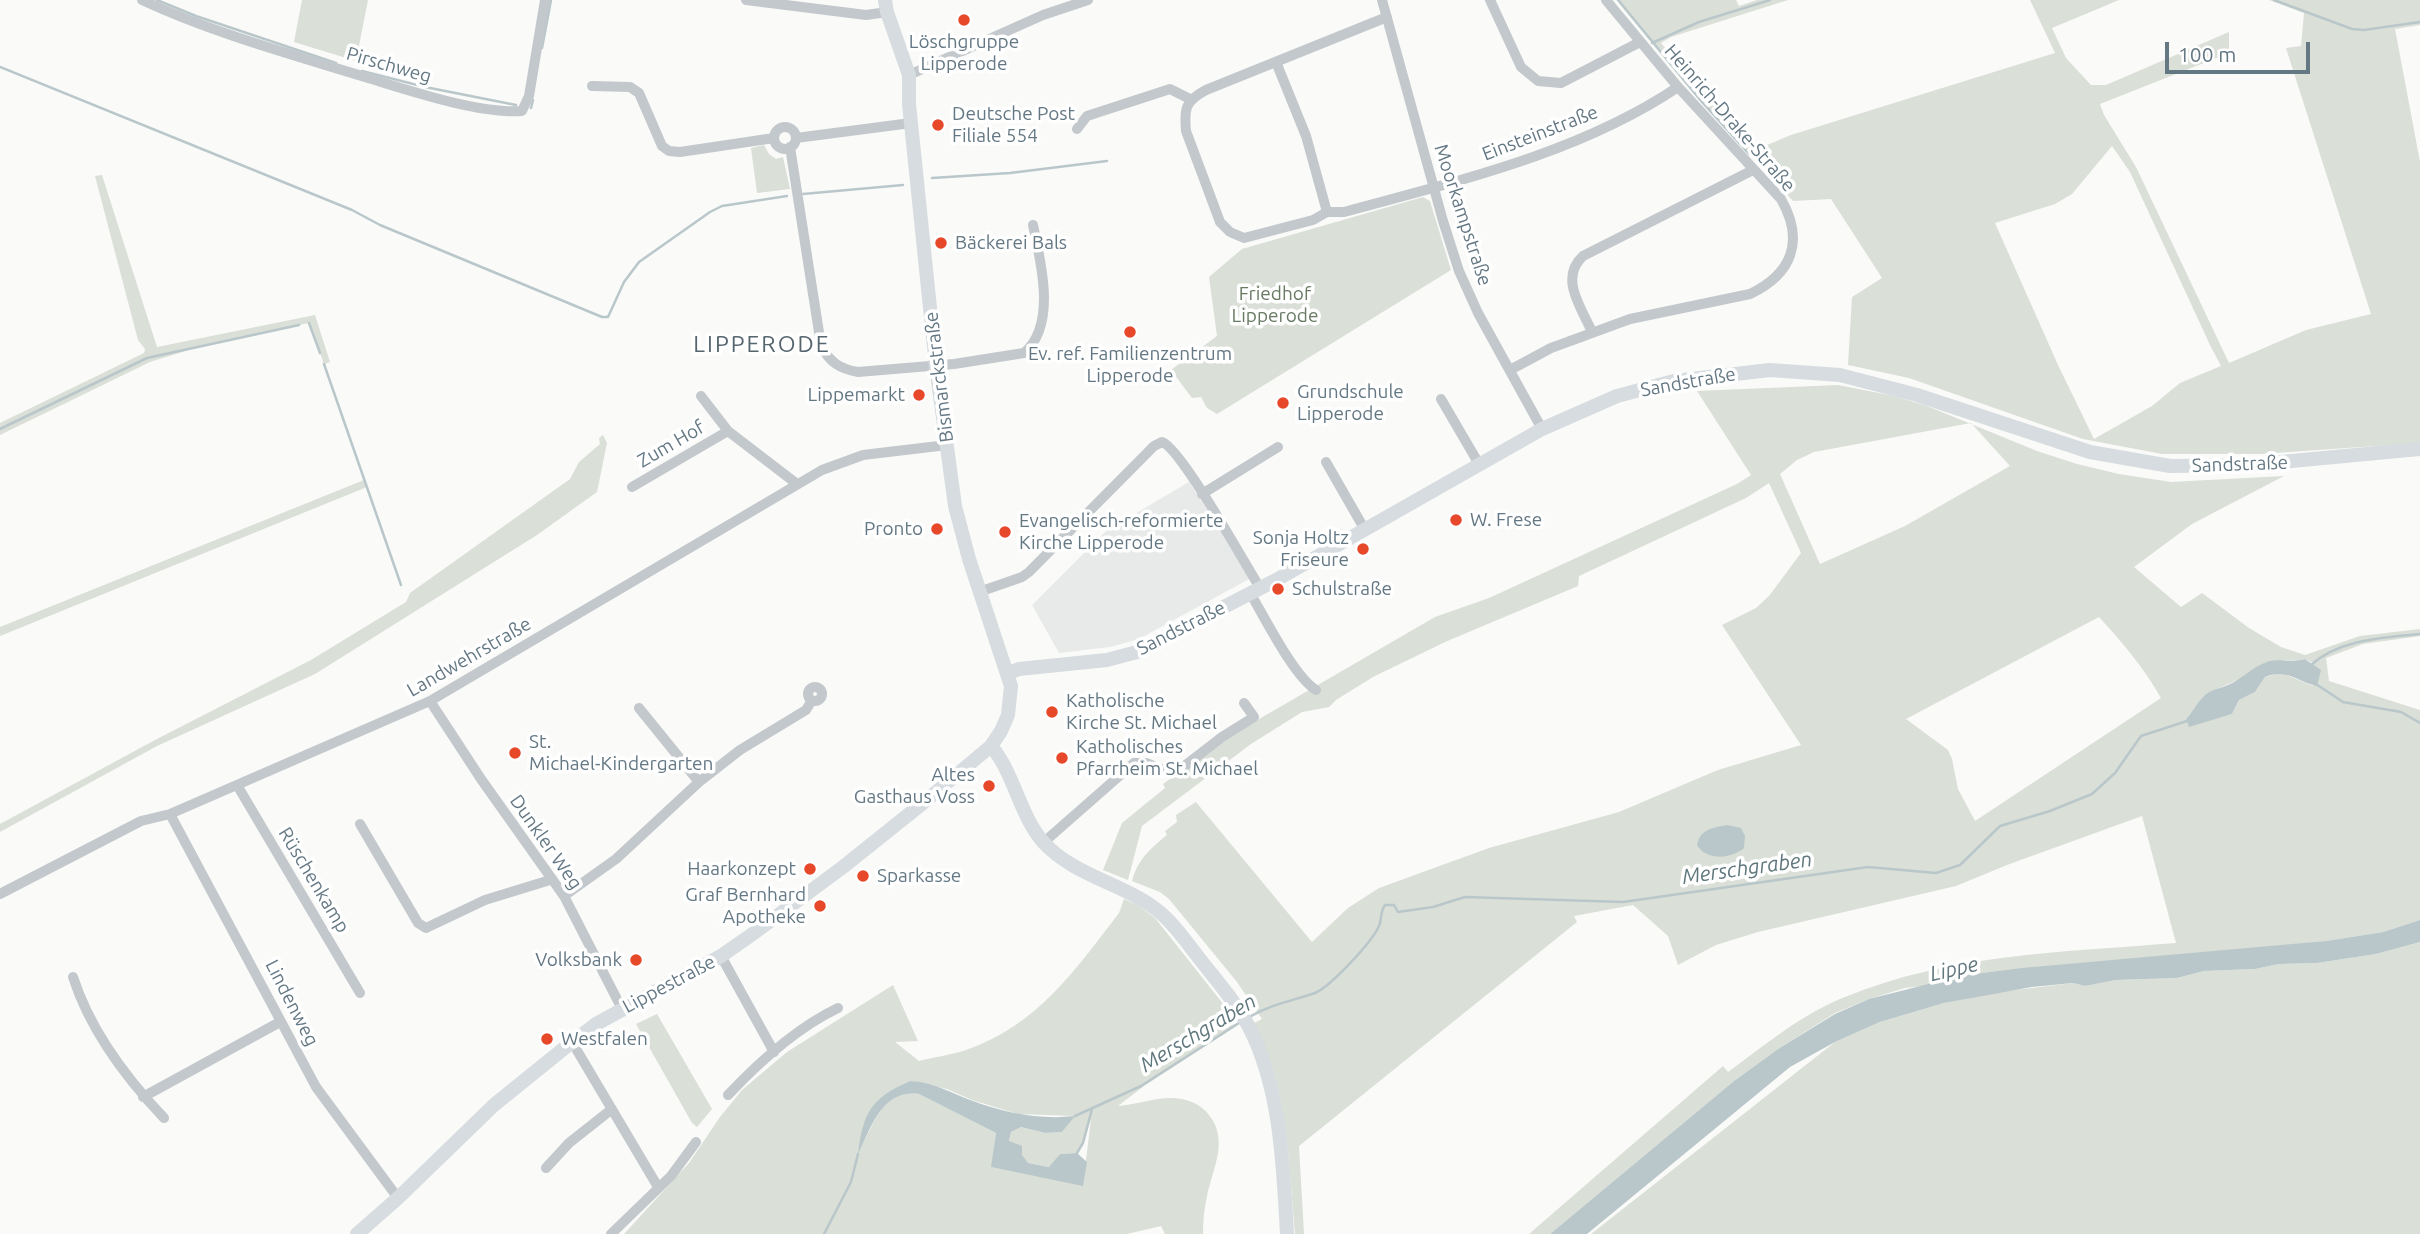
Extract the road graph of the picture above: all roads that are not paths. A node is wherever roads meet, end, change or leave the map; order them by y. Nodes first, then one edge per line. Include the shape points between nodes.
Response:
1 (142, 0) edge
2 (545, 0) edge
3 (746, 0) edge
4 (1088, 0) edge
5 (1381, 0) edge
6 (1490, 0) edge
7 (1606, 0) edge
8 (886, 6) edge
9 (1387, 17) junction
10 (1640, 42) junction
11 (1276, 62) junction
12 (909, 75) junction
13 (592, 86) dead end
14 (1678, 87) junction
15 (1192, 100) junction
16 (911, 123) junction
17 (1077, 129) dead end
18 (774, 138) junction
19 (793, 143) junction
20 (1753, 170) junction
21 (1433, 187) junction
22 (1327, 212) junction
23 (1033, 225) dead end
24 (1592, 332) junction
25 (936, 366) junction
26 (1510, 370) junction
27 (701, 396) dead end
28 (1441, 399) dead end
29 (1542, 429) junction
30 (728, 431) junction
31 (947, 445) junction
32 (1278, 447) dead end
33 (2420, 449) edge
34 (1326, 462) dead end
35 (1479, 464) junction
36 (797, 484) junction
37 (632, 487) dead end
38 (1202, 494) junction
39 (1365, 530) junction
40 (1255, 590) junction
41 (979, 592) junction
42 (1009, 673) junction
43 (1316, 690) dead end
44 (812, 700) dead end
45 (430, 701) junction
46 (1244, 702) dead end
47 (639, 708) dead end
48 (991, 746) junction
49 (699, 782) junction
50 (237, 785) junction
51 (170, 814) junction
52 (360, 824) dead end
53 (1044, 842) junction
54 (550, 880) junction
55 (0, 894) edge
56 (564, 896) junction
57 (721, 956) junction
58 (73, 977) dead end
59 (360, 993) dead end
60 (838, 1008) dead end
61 (622, 1009) junction
62 (280, 1022) junction
63 (572, 1042) junction
64 (774, 1052) junction
65 (728, 1094) dead end
66 (144, 1097) junction
67 (612, 1109) junction
68 (164, 1118) dead end
69 (696, 1142) dead end
70 (546, 1168) dead end
71 (658, 1187) junction
72 (398, 1198) junction
73 (357, 1234) edge
74 (611, 1234) edge
75 (1287, 1234) edge

1 - 2 street, Pirschweg via 248,41 419,93 505,113 522,111 529,96
3 - 8 street via 866,15
4 - 12 street via 1043,15
5 - 9 street, Moorkampstraße
6 - 10 street via 1521,67 1538,81 1561,83
7 - 10 street, Heinrich-Drake-Straße
8 - 12 main road, Bismarckstraße
9 - 11 street
9 - 21 street, Moorkampstraße
10 - 14 street, Heinrich-Drake-Straße
11 - 15 street
11 - 22 street via 1306,136
12 - 16 main road, Bismarckstraße
13 - 18 street via 631,87 639,93 662,146 669,151
14 - 20 street, Heinrich-Drake-Straße
14 - 21 street, Einsteinstraße via 1606,127 1546,152
15 - 17 street via 1170,89 1087,116
15 - 22 street, Einsteinstraße via 1187,106 1186,131 1220,222 1230,232 1244,237 1259,235
16 - 19 street
16 - 25 main road, Bismarckstraße
18 - 19 street via 779,147
18 - 19 street via 785,126 792,129
19 - 25 street via 825,354 837,365 858,372
20 - 24 street via 1577,261 1572,286
20 - 24 street, Heinrich-Drake-Straße via 1781,199 1791,217 1792,250 1780,275 1750,294 1630,319
21 - 22 street, Einsteinstraße via 1344,212
21 - 26 street, Moorkampstraße via 1477,312
23 - 25 street via 1043,323 1032,346 1015,356
24 - 26 street, Heinrich-Drake-Straße
25 - 31 main road, Bismarckstraße
26 - 29 street, Moorkampstraße
27 - 30 street, Zum Hof
28 - 35 street
29 - 33 main road, Sandstraße via 1618,396 1674,381 1770,370 1839,375 1873,383 2090,452 2157,464 2249,465
29 - 35 main road, Sandstraße
30 - 36 street, Zum Hof
30 - 37 street, Zum Hof
31 - 36 street, Landwehrstraße via 863,455
31 - 41 main road, Bismarckstraße via 955,506
32 - 38 street
34 - 39 street
35 - 39 main road, Sandstraße
36 - 45 street, Landwehrstraße
38 - 40 street
38 - 41 street via 1170,444 1163,442 1029,572
39 - 40 main road, Sandstraße
40 - 42 main road, Sandstraße via 1137,652
40 - 43 street via 1286,653 1308,686
41 - 42 main road, Bismarckstraße
42 - 48 main road, Bismarckstraße via 1008,715
44 - 49 street via 806,710 740,750
45 - 50 street, Landwehrstraße
45 - 54 street, Dunkler Weg
46 - 53 street via 1254,718 1182,768 1170,772 1134,763
47 - 49 street
48 - 53 main road
48 - 57 main road, Lippestraße via 843,867
49 - 56 street via 616,859
50 - 51 street, Landwehrstraße
50 - 59 street, Rüschenkamp
51 - 55 street, Landwehrstraße via 141,821
51 - 62 street, Lindenweg
52 - 54 street via 421,926 430,927 485,900
53 - 75 main road via 1059,857 1142,899 1166,918 1249,1026 1273,1101
54 - 56 street, Dunkler Weg
56 - 61 street, Dunkler Weg
57 - 61 main road, Lippestraße
57 - 64 street
58 - 66 street via 100,1035
60 - 64 street via 811,1022
61 - 63 main road, Lippestraße
62 - 66 street
62 - 72 street, Lindenweg via 316,1087
63 - 67 street
63 - 72 main road, Lippestraße via 494,1105
64 - 65 street
66 - 68 street
67 - 70 street
67 - 71 street
69 - 71 street
71 - 74 street
72 - 73 main road, Lippestraße

